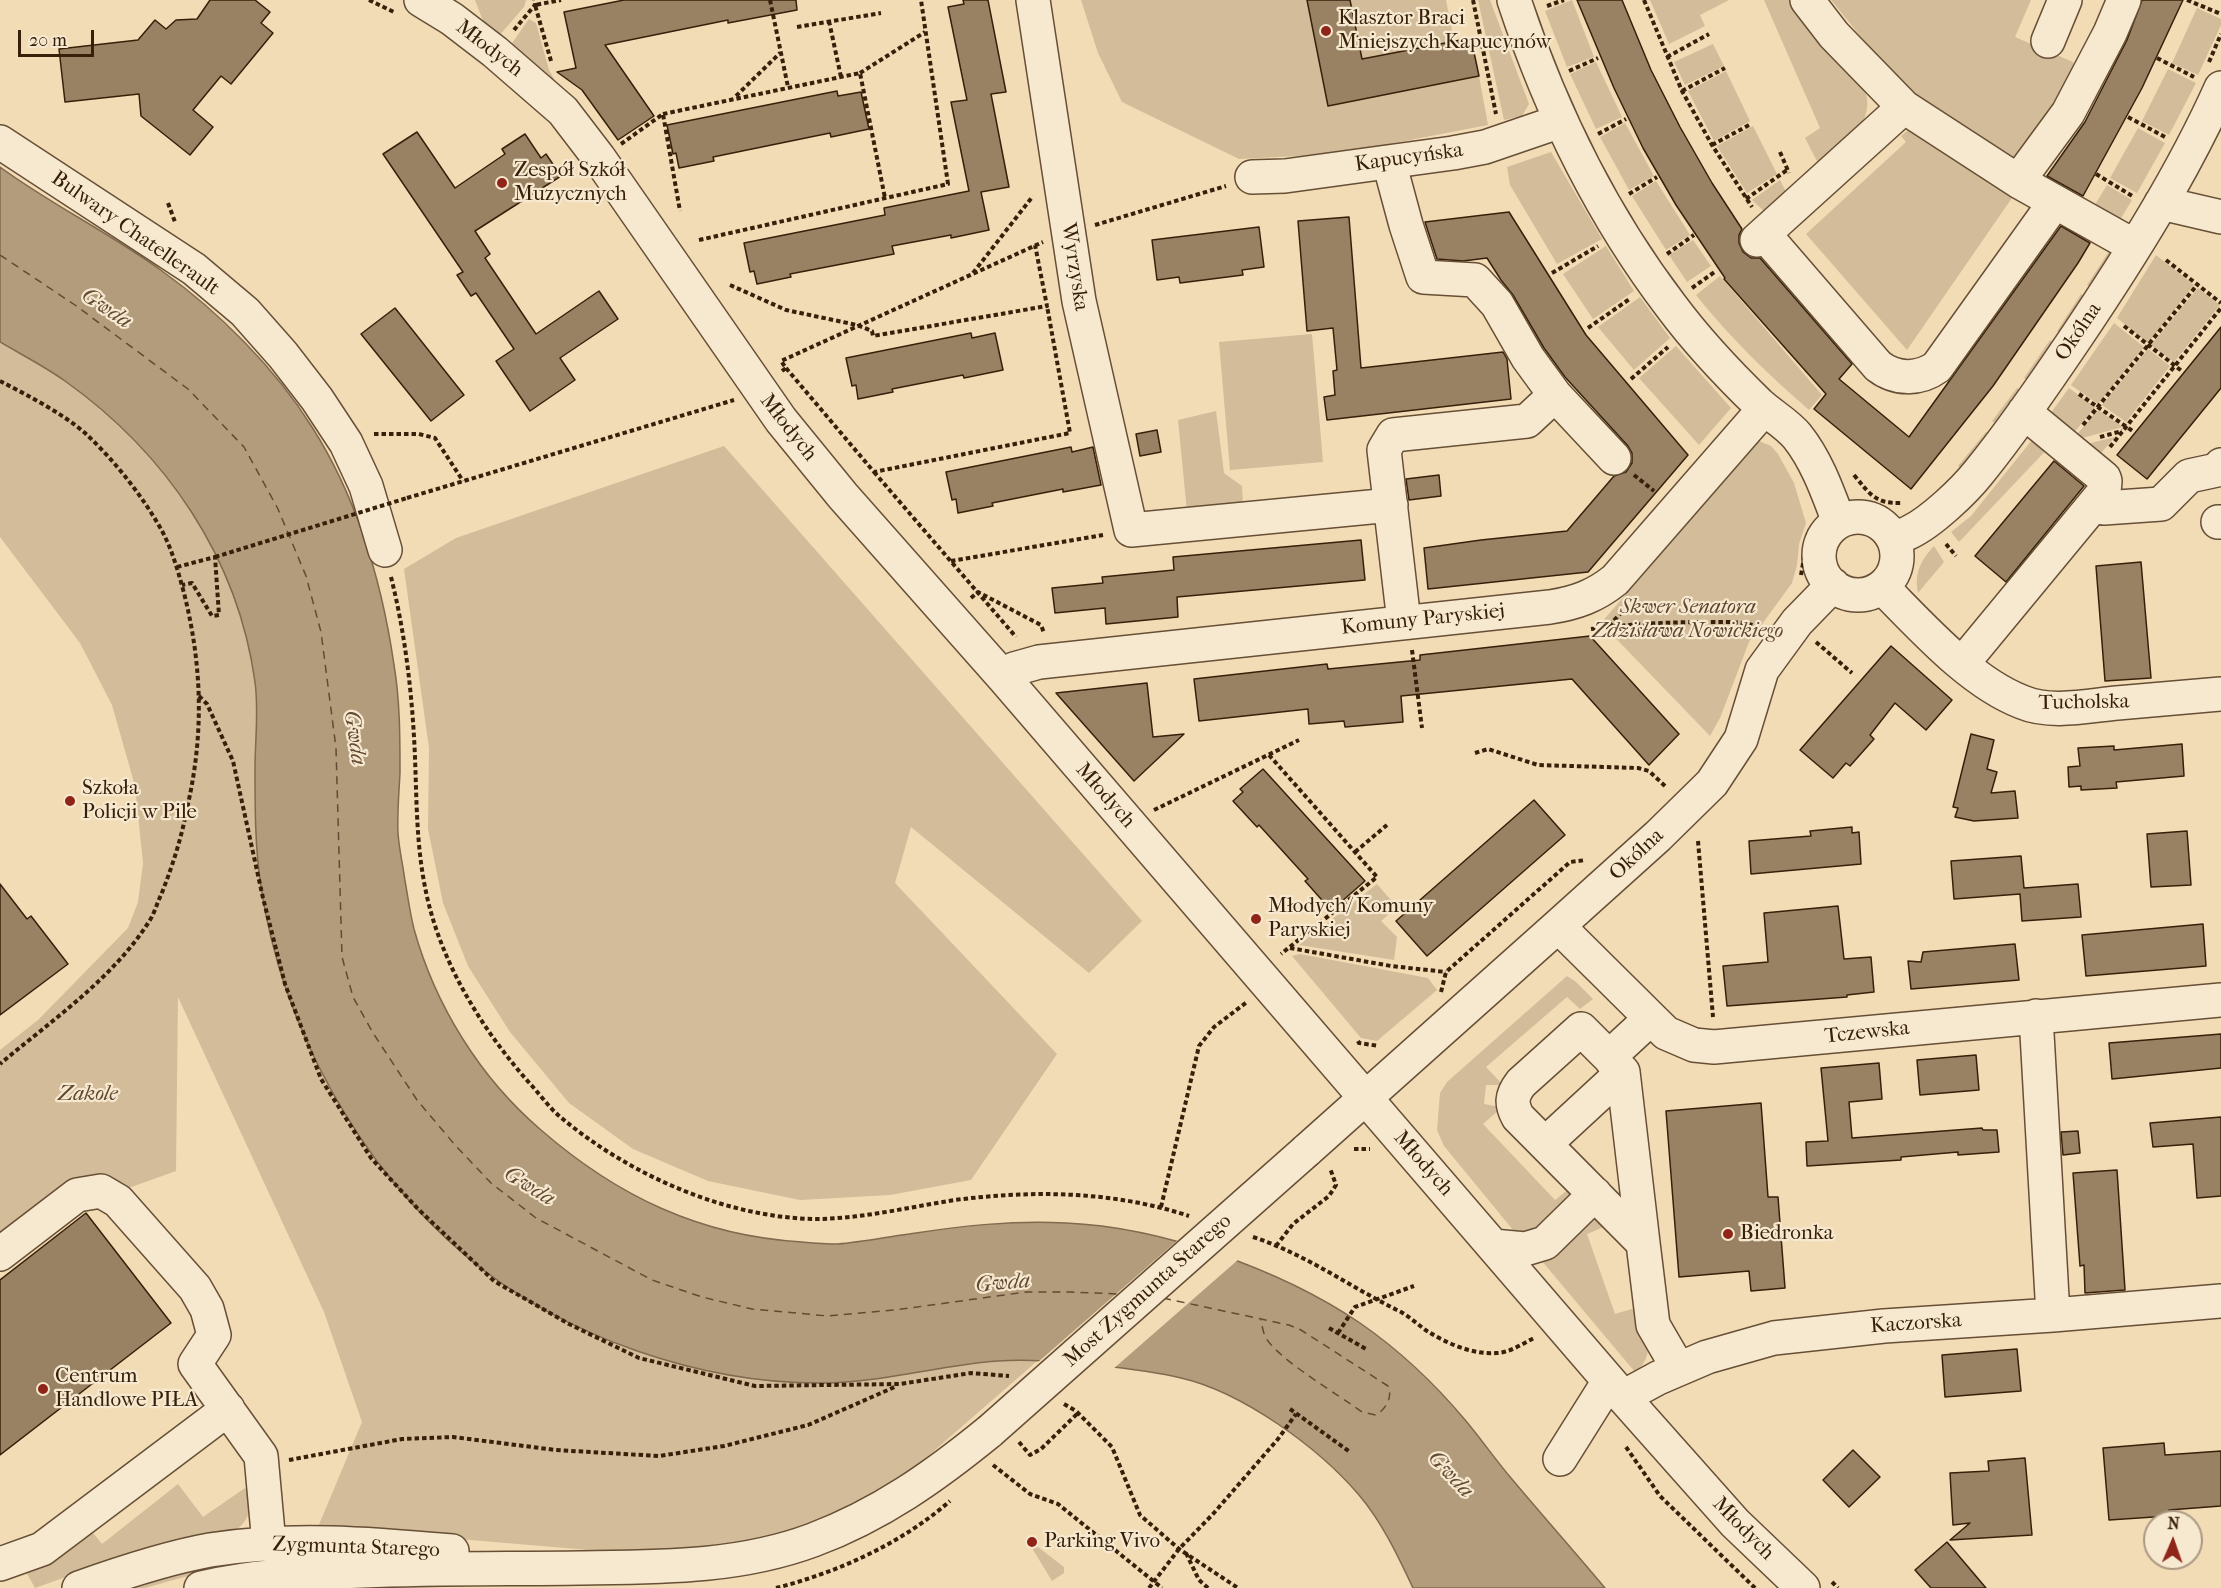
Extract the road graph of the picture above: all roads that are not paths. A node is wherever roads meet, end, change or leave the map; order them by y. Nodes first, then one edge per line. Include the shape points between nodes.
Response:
1 (420, 0) edge
2 (1033, 0) edge
3 (1807, 0) edge
4 (2065, 0) edge
5 (2124, 0) edge
6 (1526, 5) edge
7 (2048, 41) dead end
8 (2211, 84) edge
9 (1904, 107) junction
10 (1561, 121) junction
11 (0, 142) edge
12 (1389, 162) junction
13 (1252, 177) road end
14 (2018, 181) junction
15 (2149, 201) junction
16 (2055, 202) junction
17 (2221, 217) edge
18 (2134, 246) junction
19 (1555, 395) junction
20 (1764, 409) junction
21 (2024, 412) junction
22 (1614, 458) dead end
23 (2221, 465) edge
24 (2096, 502) junction
25 (1391, 505) junction
26 (1839, 522) junction
27 (1893, 537) junction
28 (385, 550) road end
29 (1833, 585) junction
30 (1882, 587) junction
31 (1406, 640) junction
32 (1962, 664) junction
33 (1004, 678) junction
34 (2221, 694) edge
35 (1558, 926) junction
36 (2221, 1000) edge
37 (2036, 1016) junction
38 (1650, 1019) junction
39 (1616, 1064) junction
40 (1374, 1090) junction
41 (1545, 1144) junction
42 (1595, 1194) junction
43 (1643, 1244) junction
44 (1493, 1246) junction
45 (0, 1254) edge
46 (2221, 1301) edge
47 (2053, 1315) junction
48 (1678, 1368) junction
49 (1616, 1389) junction
50 (228, 1409) junction
51 (1004, 1437) joint
52 (1560, 1459) dead end
53 (268, 1544) junction
54 (0, 1564) edge
55 (639, 1568) junction
56 (79, 1588) edge
57 (201, 1588) edge
58 (1803, 1588) edge

1 - 33 street, Młodych via 495,52 563,111 780,420
2 - 25 street, Wyrzyska via 1079,301 1131,530
3 - 9 street via 1834,35
4 - 7 street
5 - 14 street via 2068,113
6 - 10 street
8 - 15 street, Okólna via 2210,112
9 - 14 street
9 - 16 street via 1764,234 1878,366 1894,375 1911,377 1937,367
10 - 12 street, Kapucyńska via 1485,147
10 - 20 street via 1612,217 1670,305 1703,346
11 - 28 street, Bulwary Chatellerault via 194,269 245,312 310,390 349,448 366,486
12 - 13 street, Kapucyńska
12 - 19 street via 1423,277 1475,280 1497,304 1527,358
14 - 16 street
15 - 17 street
15 - 18 street, Okólna
16 - 18 street
18 - 21 street, Okólna
19 - 22 street
19 - 25 street via 1527,421 1393,435 1384,450
20 - 26 street via 1796,436 1826,486
20 - 31 street, Komuny Paryskiej via 1601,591 1584,600
21 - 24 street via 2105,482 2104,492
21 - 27 street, Okólna via 1977,474 1927,522
23 - 24 street via 2217,470 2189,476 2161,504 2104,508
24 - 32 street
25 - 31 street
26 - 27 street via 1851,517 1875,520
26 - 29 street via 1830,529 1819,552 1825,576
27 - 30 street via 1898,559 1890,580
29 - 30 street via 1857,595
29 - 35 street, Okólna via 1797,622 1762,670 1741,739 1712,783
30 - 32 street, Tucholska
31 - 33 street, Komuny Paryskiej via 1039,662 1014,669
32 - 34 street, Tucholska via 2000,692 2024,704 2050,708
33 - 40 street, Młodych via 1279,974
35 - 38 street, Tczewska
35 - 40 street, Okólna
36 - 37 street, Tczewska
37 - 38 street, Tczewska via 1714,1047 1679,1040
37 - 47 street
38 - 39 street
39 - 41 street
39 - 41 street via 1581,1029 1521,1083 1514,1092 1513,1107
39 - 43 street
40 - 44 street, Młodych
40 - 51 street, Most Zygmunta Starego, bridge via 1318,1158
41 - 42 street
42 - 43 street
42 - 44 street via 1545,1243 1525,1249
43 - 48 street via 1653,1325
44 - 49 street, Młodych
45 - 50 street via 77,1195 101,1191 118,1201 195,1288 207,1309 214,1335 195,1364
46 - 47 street, Kaczorska
47 - 48 street, Kaczorska via 1803,1334 1743,1346
48 - 49 street, Kaczorska
49 - 52 street
49 - 58 street, Młodych via 1735,1523
50 - 53 street via 261,1456
50 - 54 street via 42,1549
51 - 55 street, Zygmunta Starego via 855,1523 813,1540 742,1560
53 - 55 street, Zygmunta Starego via 399,1546
53 - 56 street, Zygmunta Starego via 210,1551 119,1573
55 - 57 street, Zygmunta Starego via 307,1574

